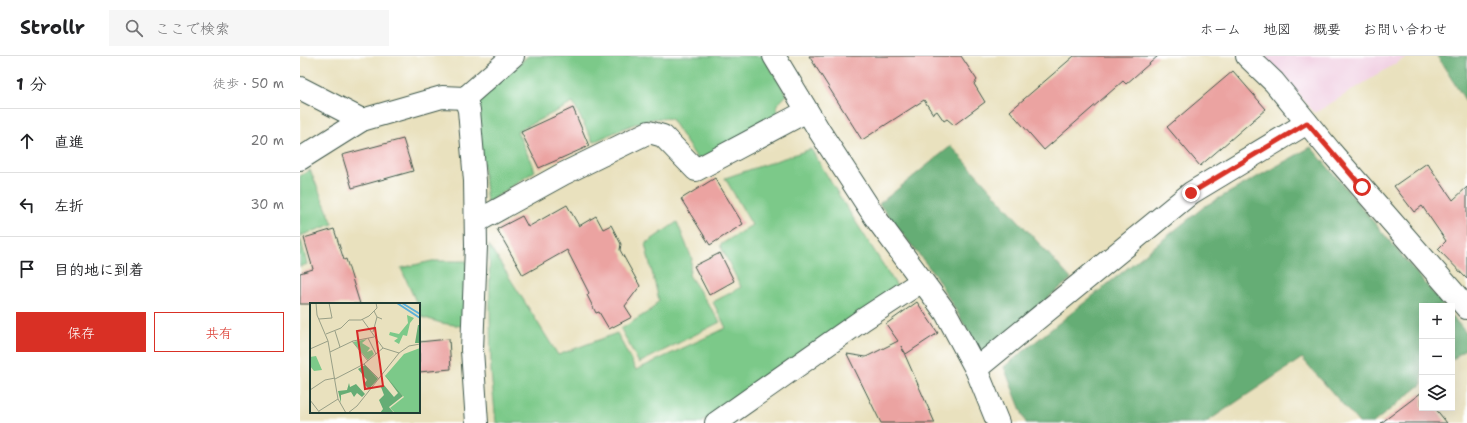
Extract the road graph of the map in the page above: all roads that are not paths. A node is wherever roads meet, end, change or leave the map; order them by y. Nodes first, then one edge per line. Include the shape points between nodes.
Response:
1 (513, 56) edge
2 (774, 56) edge
3 (1247, 56) edge
4 (300, 88) edge
5 (465, 98) junction
6 (807, 111) junction
7 (362, 120) junction
8 (1307, 123) junction
9 (300, 159) edge
10 (476, 222) junction
11 (922, 281) junction
12 (1467, 308) edge
13 (976, 370) junction
14 (476, 423) edge
15 (716, 423) edge
16 (998, 423) edge

1 - 5 street
2 - 6 street
3 - 8 street via 1274,82
4 - 7 street
5 - 7 street via 442,97
5 - 10 street via 469,110 474,165
6 - 10 street via 696,170 663,136 649,132 563,174
6 - 11 street via 875,217
7 - 9 street
8 - 12 street
8 - 13 street via 1191,193
10 - 14 street via 472,350
11 - 13 street via 946,313
11 - 15 street
13 - 16 street

